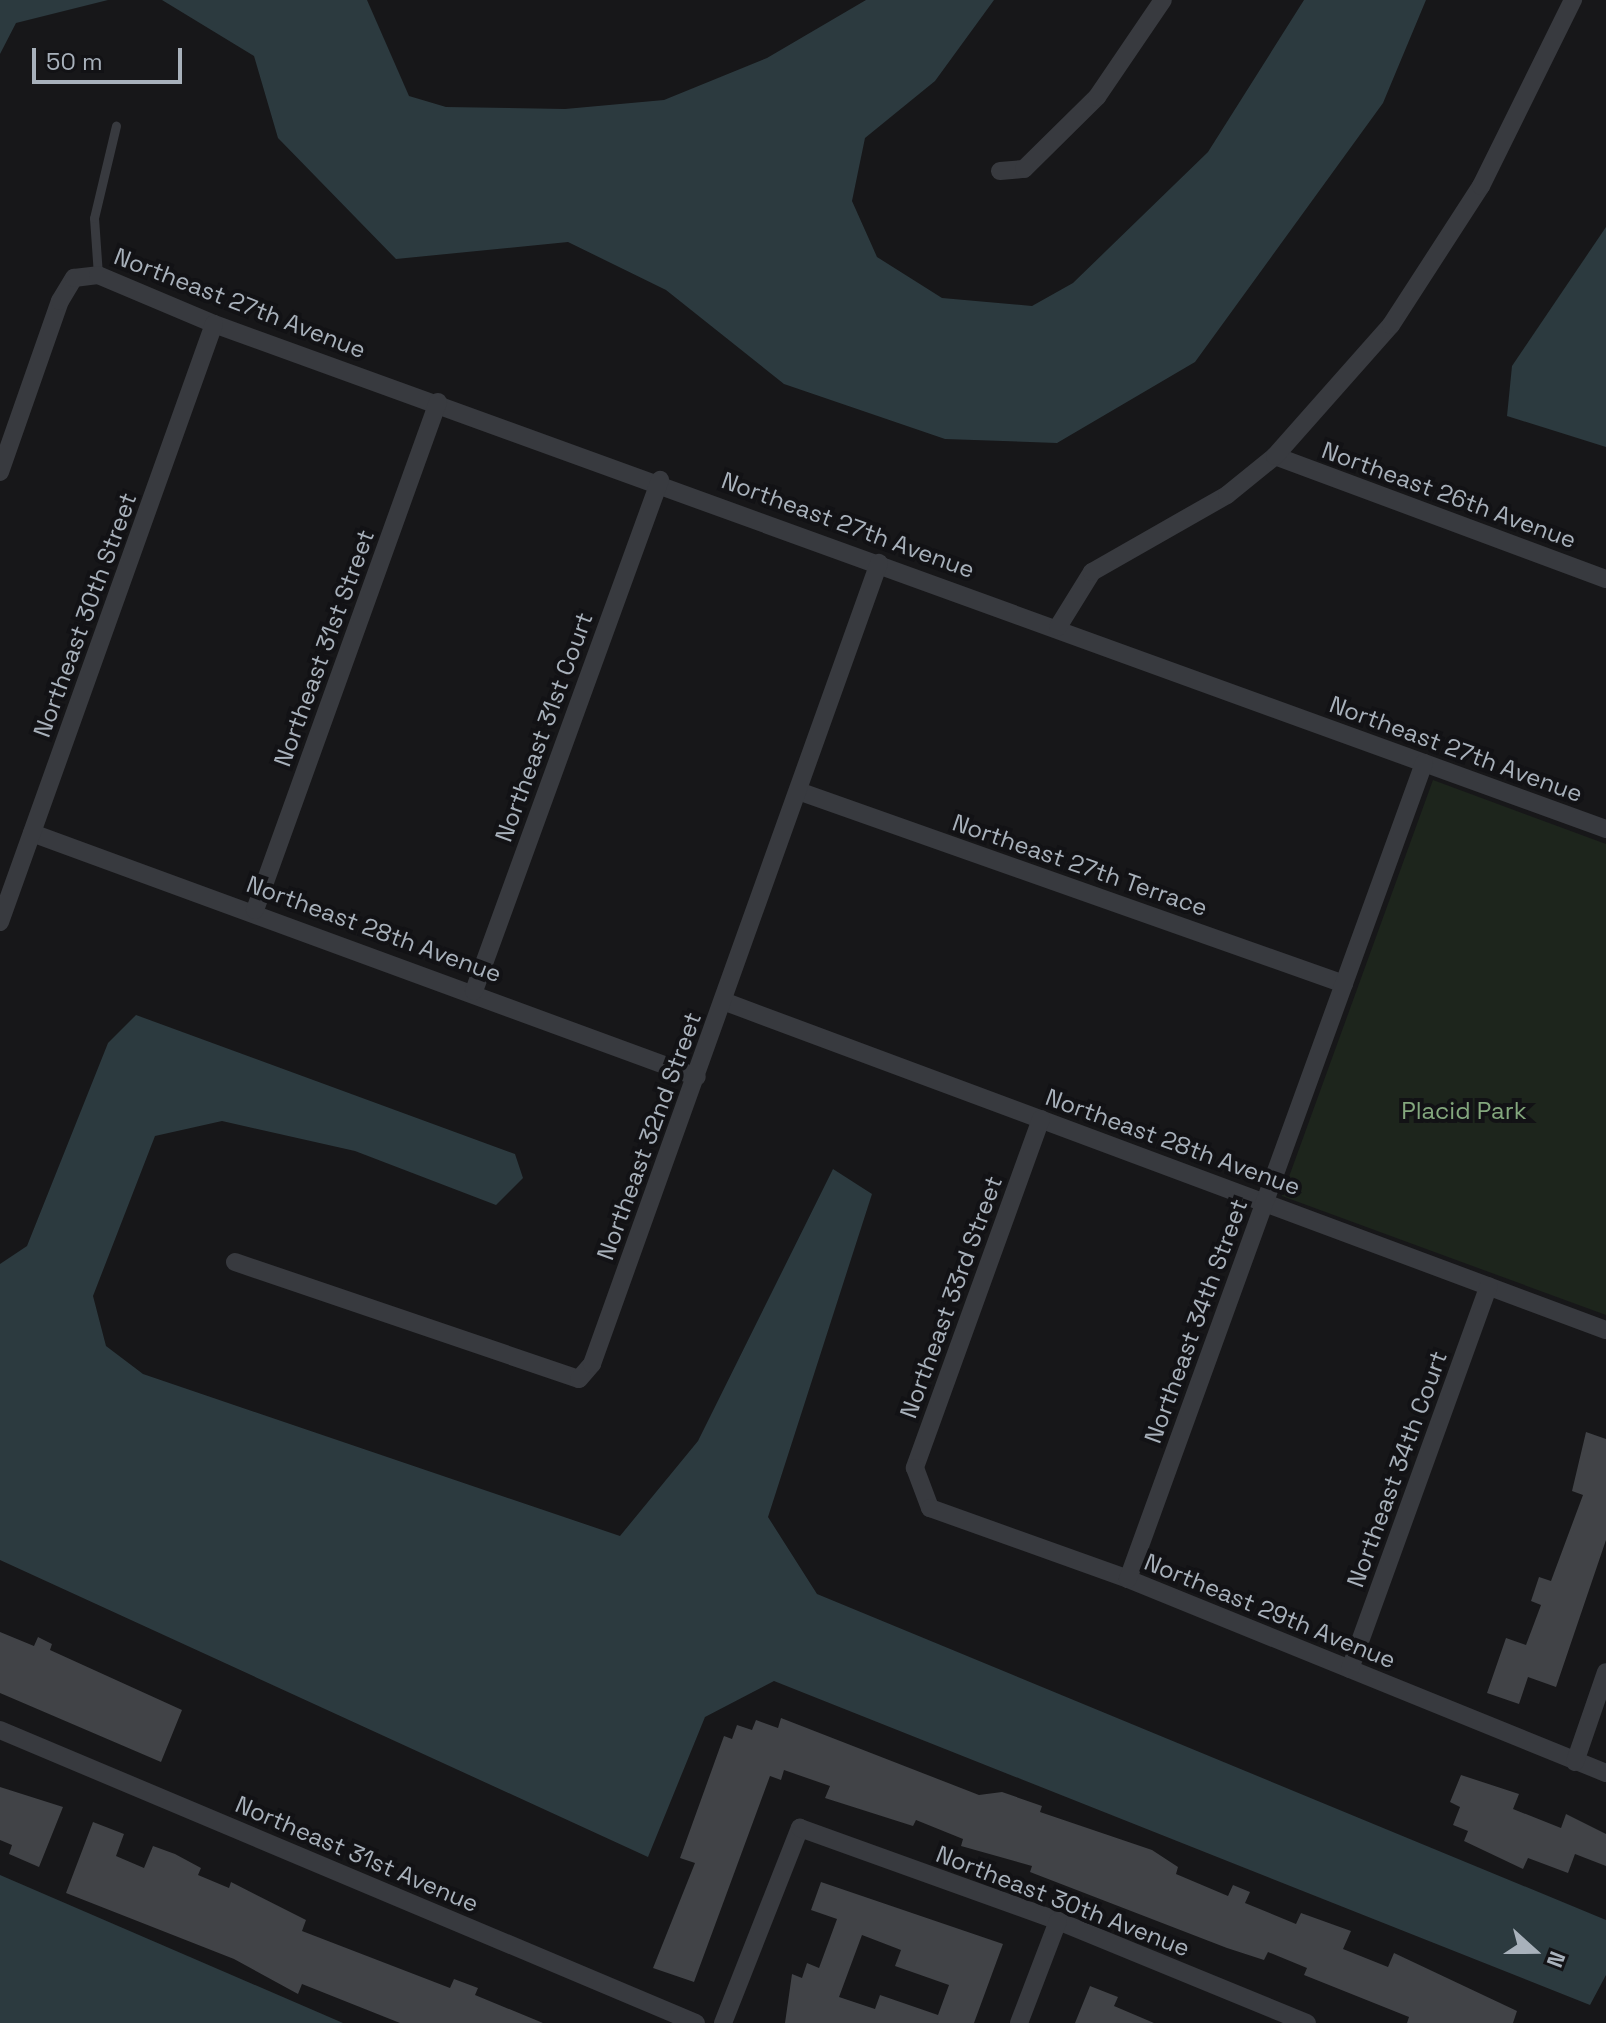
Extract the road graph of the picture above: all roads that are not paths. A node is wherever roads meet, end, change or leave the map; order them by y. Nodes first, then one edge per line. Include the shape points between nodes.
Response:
1 (1163, 0) edge
2 (1573, 0) edge
3 (116, 126) dead end
4 (1000, 171) dead end
5 (98, 275) junction
6 (214, 324) junction
7 (438, 402) junction
8 (1275, 456) junction
9 (0, 472) edge
10 (660, 480) junction
11 (879, 563) junction
12 (1606, 579) edge
13 (1058, 627) junction
14 (1424, 763) junction
15 (801, 792) junction
16 (1606, 829) edge
17 (32, 833) junction
18 (255, 910) junction
19 (0, 922) edge
20 (1344, 984) junction
21 (474, 991) junction
22 (723, 1001) junction
23 (697, 1077) junction
24 (1041, 1119) junction
25 (1265, 1201) junction
26 (235, 1262) dead end
27 (1489, 1286) junction
28 (1606, 1330) edge
29 (920, 1493) joint
30 (1128, 1579) junction
31 (1350, 1669) junction
32 (1606, 1672) edge
33 (0, 1730) edge
34 (1575, 1762) junction
35 (1606, 1773) edge
36 (1058, 1921) junction
37 (696, 2023) edge
38 (723, 2023) edge
39 (1019, 2023) edge
40 (1307, 2023) edge

1 - 4 street via 1097,97 1024,169
2 - 8 street via 1481,186 1391,325
3 - 5 lane via 94,218
5 - 6 street, Northeast 27th Avenue
5 - 9 street, Northeast 27th Avenue via 74,278
6 - 7 street, Northeast 27th Avenue
6 - 17 street, Northeast 30th Street
7 - 10 street, Northeast 27th Avenue
7 - 18 street, Northeast 31st Street
8 - 12 street, Northeast 26th Avenue
8 - 13 street via 1227,495 1092,572
10 - 11 street, Northeast 27th Avenue
10 - 21 street, Northeast 31st Court
11 - 13 street, Northeast 27th Avenue
11 - 15 street, Northeast 32nd Street
13 - 14 street, Northeast 27th Avenue
14 - 16 street, Northeast 27th Avenue
14 - 20 street, Northeast 34th Street
15 - 20 street, Northeast 27th Terrace
15 - 22 street, Northeast 32nd Street
17 - 18 street, Northeast 28th Avenue
17 - 19 street, Northeast 30th Street
18 - 21 street, Northeast 28th Avenue
20 - 25 street, Northeast 34th Street
21 - 23 street, Northeast 28th Avenue
22 - 23 street, Northeast 32nd Street
22 - 24 street, Northeast 28th Avenue
23 - 26 street, Northeast 32nd Street via 592,1364 579,1379
24 - 25 street, Northeast 28th Avenue
24 - 29 street, Northeast 33rd Street via 915,1468
25 - 27 street, Northeast 28th Avenue
25 - 30 street, Northeast 34th Street
27 - 28 street, Northeast 28th Avenue
27 - 31 street, Northeast 34th Court
29 - 30 street, Northeast 29th Avenue via 930,1508
30 - 31 street, Northeast 29th Avenue
31 - 34 street, Northeast 29th Avenue
32 - 34 street
33 - 37 street, Northeast 31st Avenue
34 - 35 street, Northeast 29th Avenue
36 - 38 street, Northeast 30th Avenue via 800,1828
36 - 39 street
36 - 40 street, Northeast 30th Avenue

